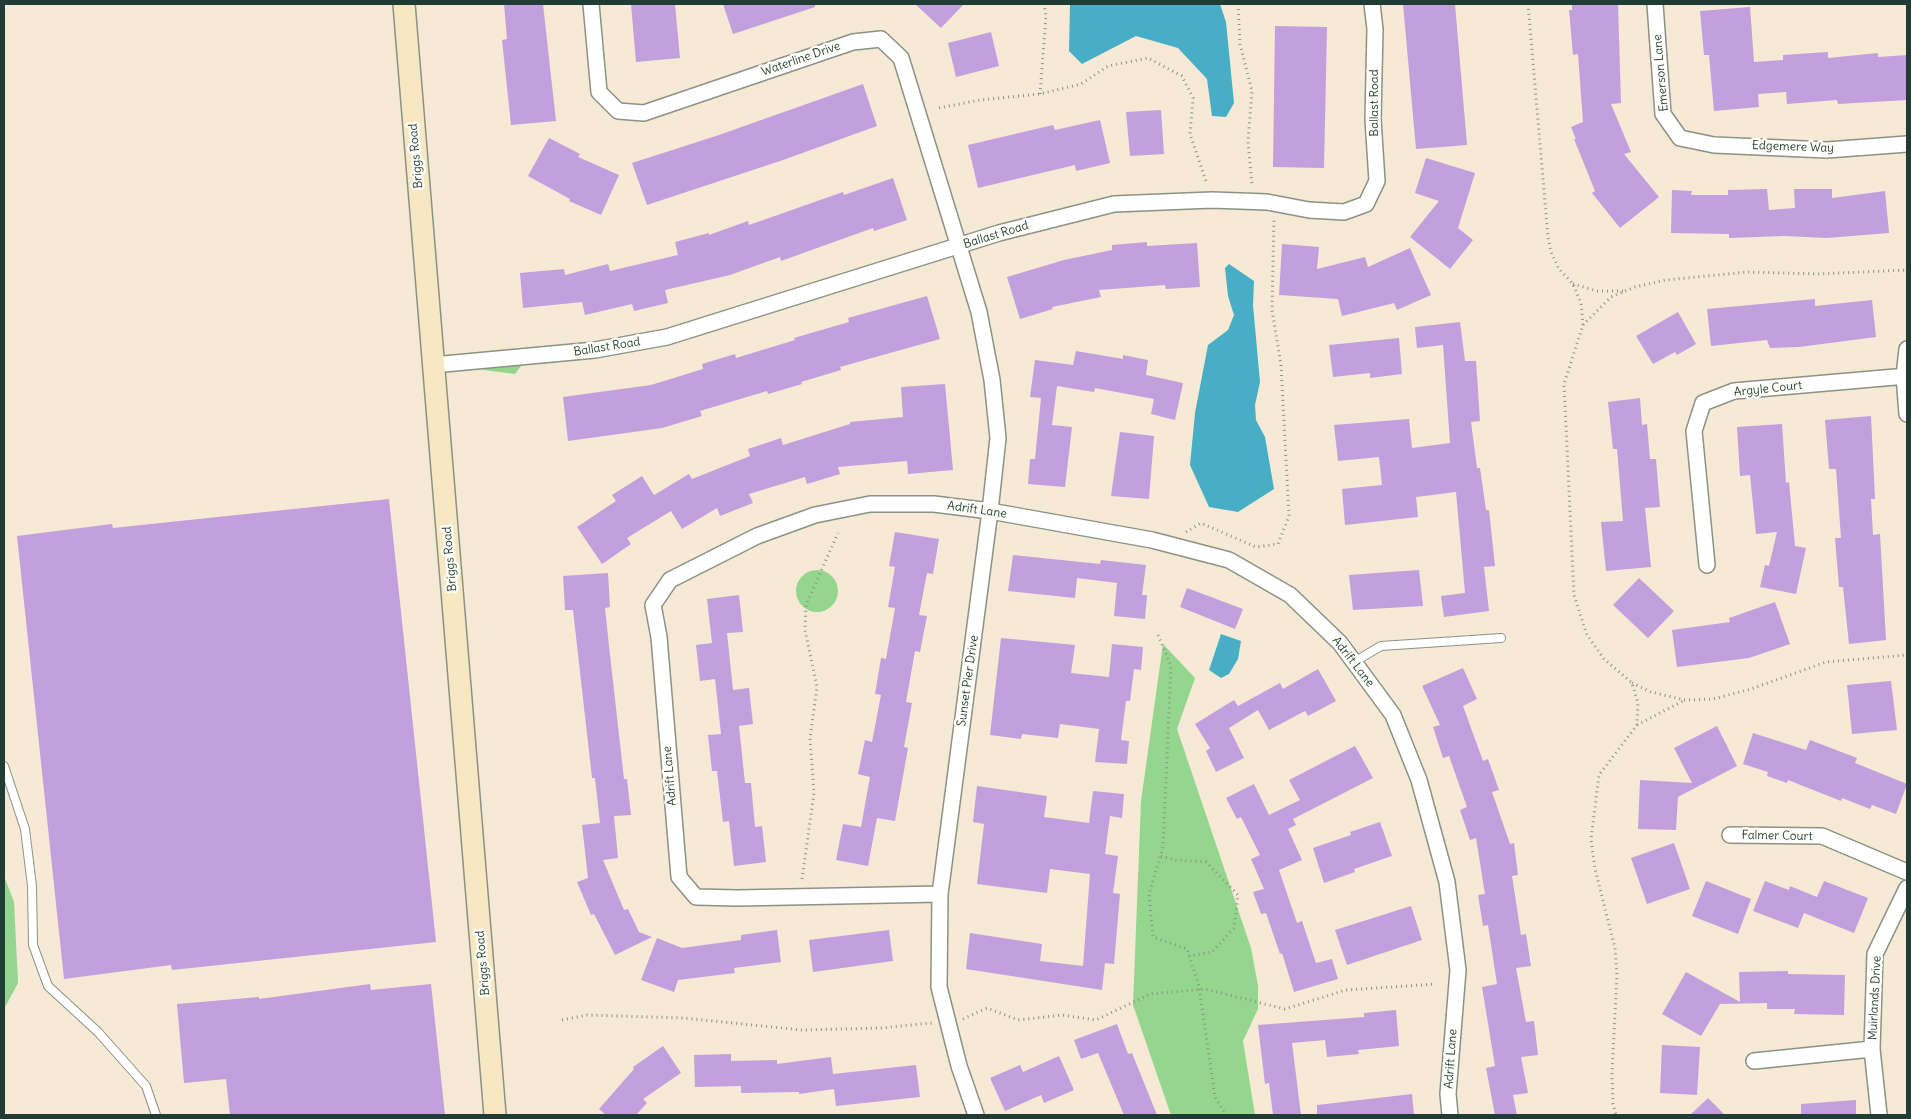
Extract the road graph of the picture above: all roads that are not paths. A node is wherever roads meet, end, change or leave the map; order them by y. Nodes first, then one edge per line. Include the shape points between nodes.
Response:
1 (404, 4) edge
2 (591, 4) edge
3 (1372, 4) edge
4 (1655, 4) edge
5 (1680, 138) joint
6 (1907, 144) edge
7 (958, 246) junction
8 (1907, 349) edge
9 (433, 364) junction
10 (1906, 376) edge
11 (1907, 414) edge
12 (990, 511) junction
13 (1707, 565) dead end
14 (1501, 638) dead end
15 (1354, 662) junction
16 (4, 766) edge
17 (1730, 835) dead end
18 (1907, 872) edge
19 (1907, 888) edge
20 (940, 894) junction
21 (1872, 1049) junction
22 (1754, 1061) dead end
23 (156, 1115) edge
24 (496, 1115) edge
25 (976, 1115) edge
26 (1450, 1115) edge
27 (1878, 1115) edge

1 - 9 main road, Briggs Road
2 - 7 street, Waterline Drive via 599,92 618,110 644,113 852,42 880,39 901,58
3 - 7 street, Ballast Road via 1377,181 1366,204 1344,212 1309,210 1268,202 1212,200 1114,204
4 - 5 street, Emerson Lane via 1663,114
5 - 6 street, Edgemere Way via 1714,145 1827,150
7 - 9 street, Ballast Road via 667,337 596,350
7 - 12 street, Sunset Pier Drive via 979,312 992,380 998,438
8 - 10 street
9 - 24 main road, Briggs Road
10 - 11 street
10 - 13 street, Argyle Court via 1734,391 1703,403 1694,431
12 - 15 street, Adrift Lane via 1152,540 1229,560 1290,595 1340,643
12 - 20 street, Sunset Pier Drive
12 - 20 street, Adrift Lane via 934,504 870,504 815,515 757,536 694,566 670,580 652,605 659,637 679,877 696,896
14 - 15 lane via 1381,646
15 - 26 street, Adrift Lane via 1393,715 1419,780 1447,882 1458,970 1448,1094
16 - 23 lane via 25,829 32,886 33,945 48,986 98,1032 146,1086
17 - 18 street, Falmer Court via 1822,836
19 - 21 street, Muirlands Drive via 1875,954
20 - 25 street, Sunset Pier Drive via 939,987 959,1066
21 - 22 street
21 - 27 street, Muirlands Drive

